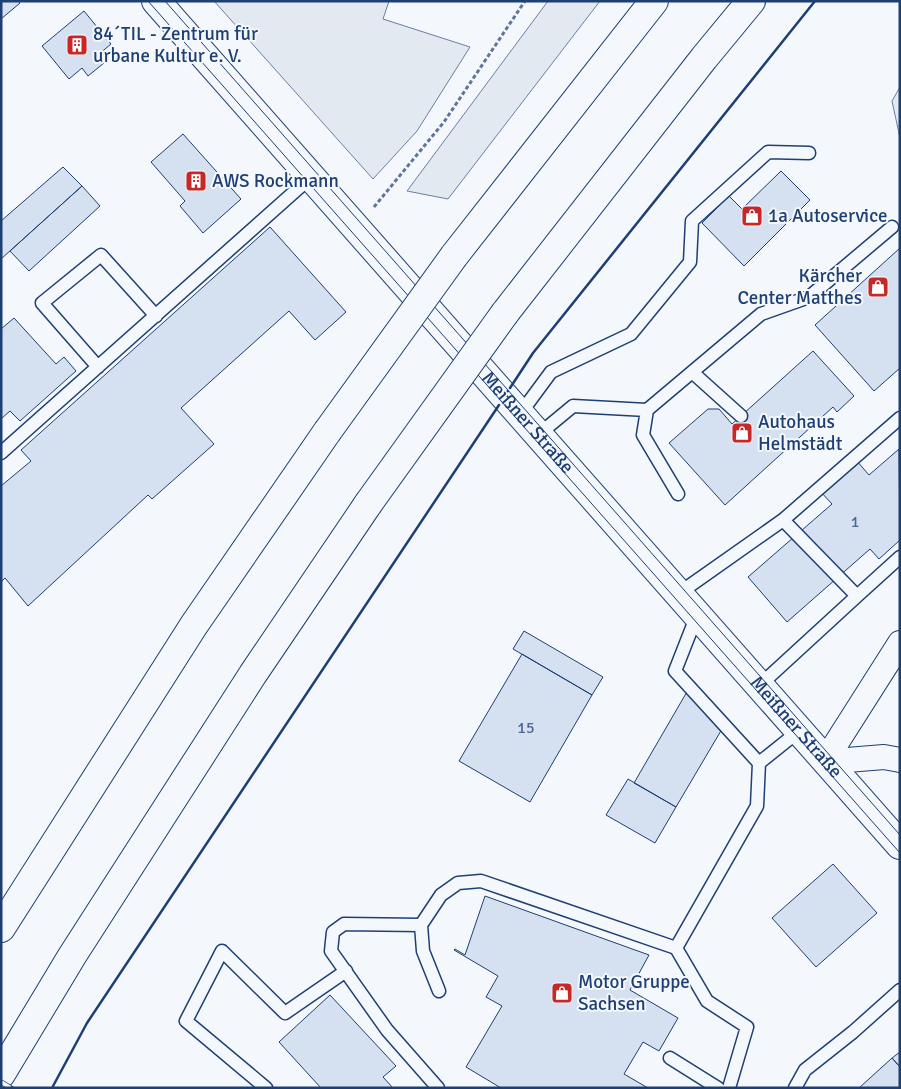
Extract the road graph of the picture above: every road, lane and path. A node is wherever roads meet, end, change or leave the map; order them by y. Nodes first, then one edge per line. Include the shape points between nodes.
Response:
1 (156, 1) edge
2 (525, 1) edge
3 (654, 1) edge
4 (751, 1) edge
5 (809, 153) dead end
6 (311, 177) junction
7 (892, 227) dead end
8 (356, 228) junction
9 (156, 316) junction
10 (98, 368) junction
11 (692, 372) junction
12 (647, 410) junction
13 (520, 414) junction
14 (741, 416) dead end
15 (900, 418) edge
16 (538, 434) junction
17 (1, 453) edge
18 (678, 494) dead end
19 (784, 520) junction
20 (900, 557) edge
21 (678, 594) junction
22 (857, 596) junction
23 (697, 615) junction
24 (900, 643) edge
25 (759, 686) junction
26 (799, 731) junction
27 (825, 760) junction
28 (900, 760) edge
29 (759, 763) junction
30 (900, 845) edge
31 (421, 925) junction
32 (1, 928) edge
33 (676, 948) junction
34 (346, 971) junction
35 (900, 990) edge
36 (439, 991) dead end
37 (670, 1058) dead end
38 (1, 1074) edge
39 (266, 1088) edge
40 (438, 1088) edge
41 (718, 1088) edge
42 (729, 1088) edge
43 (795, 1088) edge

1 - 6 main road, Meißner Straße
2 - 8 path via 444,122
3 - 32 main road, bridge via 454,256 327,432 194,625
4 - 38 main road, bridge via 505,313 368,504 253,674 72,956
5 - 13 lane via 768,152 692,222 690,262 631,334 551,372
6 - 8 main road, Meißner Straße
6 - 9 lane
7 - 11 lane via 809,297 761,314
8 - 13 main road, Meißner Straße
9 - 10 lane
9 - 10 lane via 101,255 42,303
10 - 17 lane
11 - 12 lane
11 - 14 lane
12 - 16 lane via 573,406
12 - 18 lane via 643,435
13 - 16 main road, Meißner Straße
15 - 19 lane
16 - 21 main road, Meißner Straße
19 - 21 lane
19 - 22 lane
20 - 22 lane
21 - 23 main road, Meißner Straße
22 - 25 lane
23 - 25 main road, Meißner Straße
23 - 29 lane via 675,672
24 - 27 street
25 - 26 main road, Meißner Straße
26 - 27 main road, Meißner Straße
26 - 29 lane
27 - 28 street via 835,762 884,757
27 - 30 main road, Meißner Straße
29 - 33 lane via 757,806
31 - 33 lane via 441,895 458,883 481,882
31 - 34 lane via 344,924 333,932 331,951
31 - 36 lane via 423,951
33 - 42 lane via 707,1000 747,1027
34 - 39 lane via 285,1013 222,951 186,1021
34 - 40 lane via 387,1030
35 - 43 lane via 805,1070
37 - 41 lane

